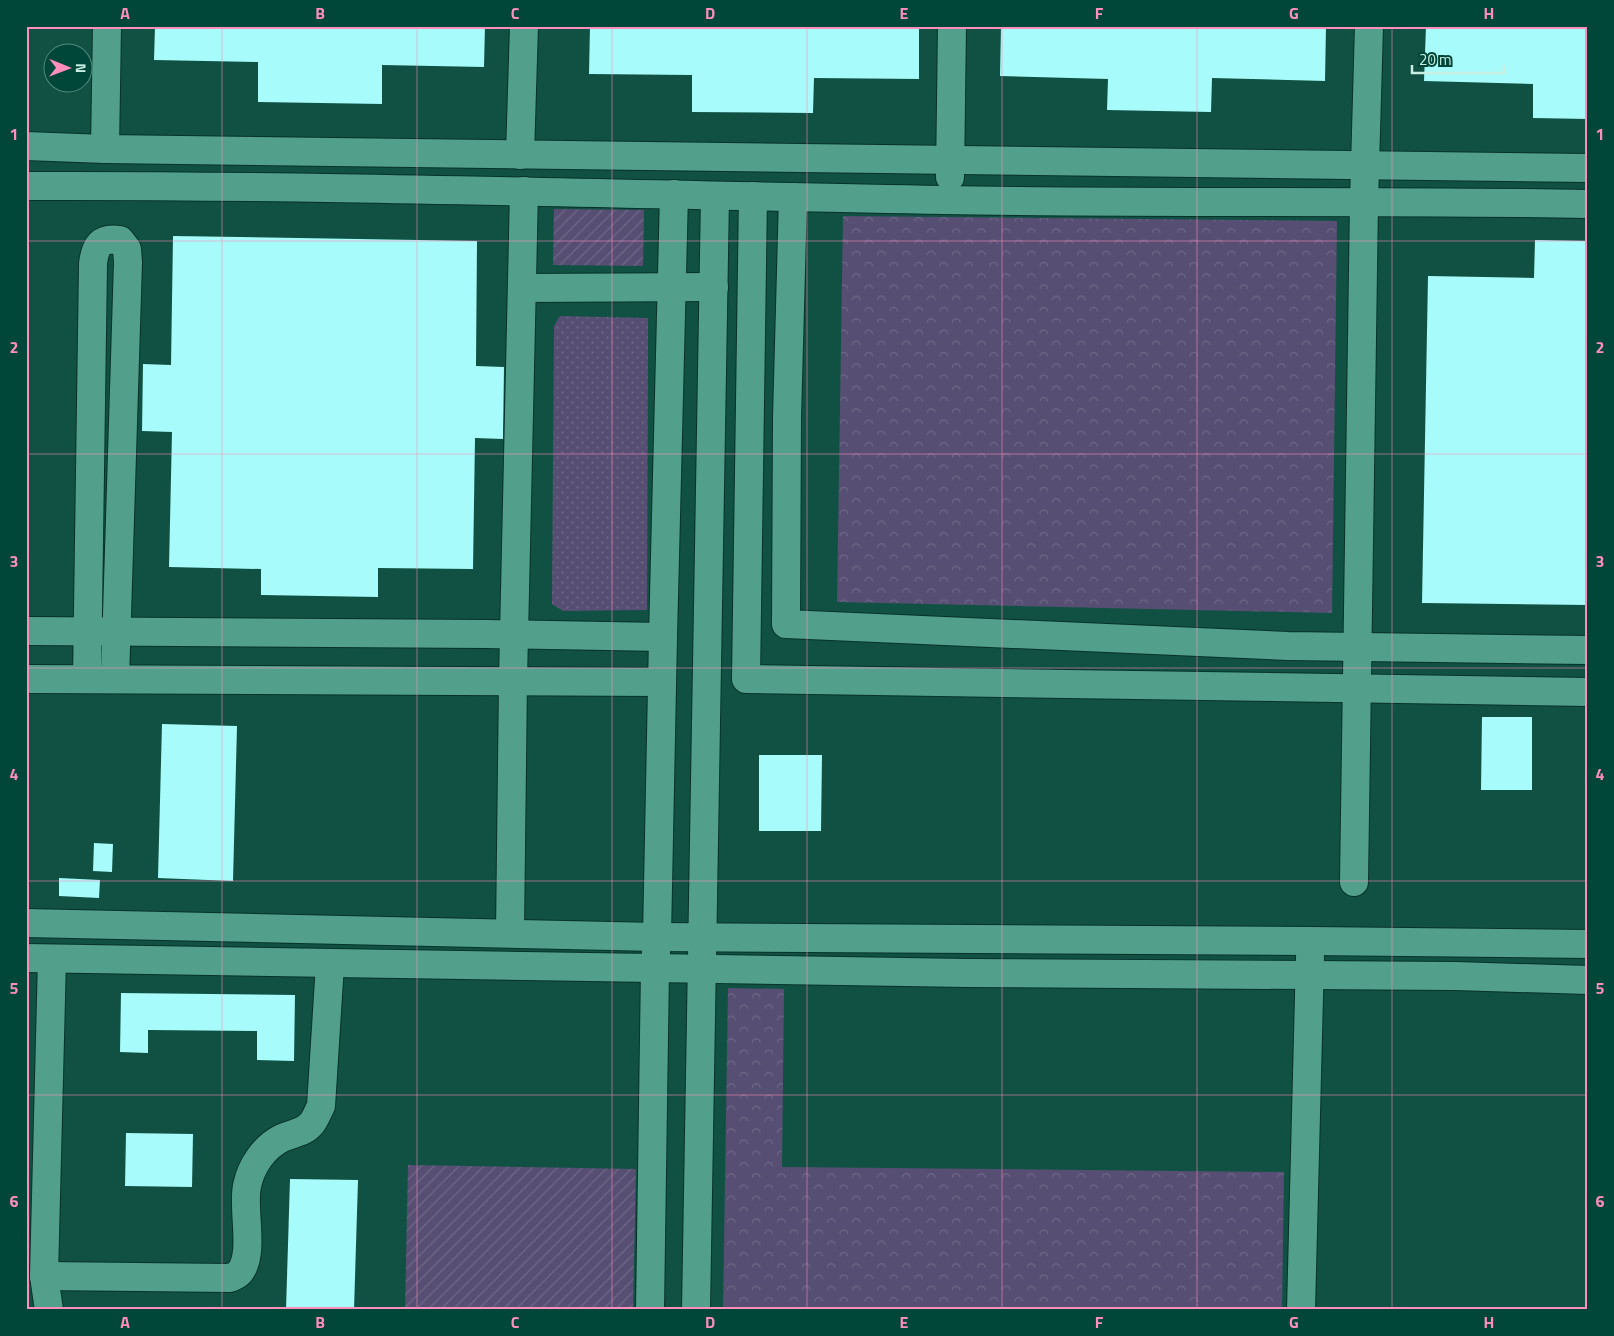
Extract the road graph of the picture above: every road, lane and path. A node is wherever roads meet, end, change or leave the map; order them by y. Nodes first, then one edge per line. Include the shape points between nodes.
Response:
1 (106, 26) edge
2 (524, 26) edge
3 (952, 26) edge
4 (1368, 26) edge
5 (26, 146) edge
6 (105, 149) junction
7 (520, 155) junction
8 (950, 160) junction
9 (1365, 166) junction
10 (1588, 168) edge
11 (26, 186) edge
12 (524, 191) junction
13 (674, 194) junction
14 (715, 196) junction
15 (753, 196) junction
16 (793, 198) junction
17 (949, 200) junction
18 (1364, 202) junction
19 (1588, 204) edge
20 (714, 287) junction
21 (522, 288) junction
22 (672, 288) junction
23 (88, 630) junction
24 (26, 631) edge
25 (116, 631) junction
26 (514, 635) junction
27 (663, 638) junction
28 (1358, 647) junction
29 (1588, 650) edge
30 (26, 678) edge
31 (87, 679) junction
32 (116, 679) junction
33 (513, 680) junction
34 (662, 682) junction
35 (1357, 688) junction
36 (1588, 692) edge
37 (1354, 882) dead end
38 (26, 923) edge
39 (510, 934) junction
40 (657, 937) junction
41 (702, 937) junction
42 (1310, 940) junction
43 (1588, 944) edge
44 (39, 958) edge
45 (330, 964) junction
46 (655, 968) junction
47 (702, 968) junction
48 (1310, 976) junction
49 (1588, 980) edge
50 (44, 1276) junction
51 (48, 1310) edge
52 (650, 1310) edge
53 (696, 1310) edge
54 (1301, 1310) edge

1 - 6 lane
2 - 7 lane
3 - 8 lane
4 - 9 lane
5 - 6 lane
6 - 7 lane
7 - 8 lane
8 - 9 lane
8 - 17 lane
9 - 10 lane
9 - 18 lane
11 - 12 lane
12 - 13 lane
12 - 21 lane
13 - 14 lane
13 - 22 lane
14 - 15 lane
14 - 20 lane
15 - 16 lane
15 - 35 lane via 746,679
16 - 17 lane
16 - 28 lane via 786,624
17 - 18 lane
18 - 19 lane
18 - 28 lane
20 - 22 lane
20 - 41 lane
21 - 22 lane
21 - 26 lane
22 - 27 lane
23 - 24 lane
23 - 25 lane
23 - 25 lane via 94,264 95,251 101,242 110,238 120,240 127,249 128,262
23 - 31 lane
25 - 26 lane
25 - 32 lane
26 - 27 lane
26 - 33 lane
27 - 34 lane
28 - 29 lane
28 - 35 lane
30 - 31 lane
31 - 32 lane
32 - 33 lane
33 - 34 lane
33 - 39 lane
34 - 40 lane
35 - 36 lane
35 - 37 lane
38 - 39 lane
39 - 40 lane
40 - 41 lane
40 - 46 lane
41 - 42 lane
41 - 47 lane
42 - 43 lane
42 - 48 lane
44 - 45 lane
44 - 50 lane
45 - 46 lane
45 - 50 lane via 321,1106 312,1123 300,1133 282,1138 263,1151 253,1169 247,1186 247,1251 239,1274 230,1278
46 - 47 lane
46 - 52 lane
47 - 48 lane
47 - 53 lane
48 - 49 lane
48 - 54 lane
50 - 51 lane

